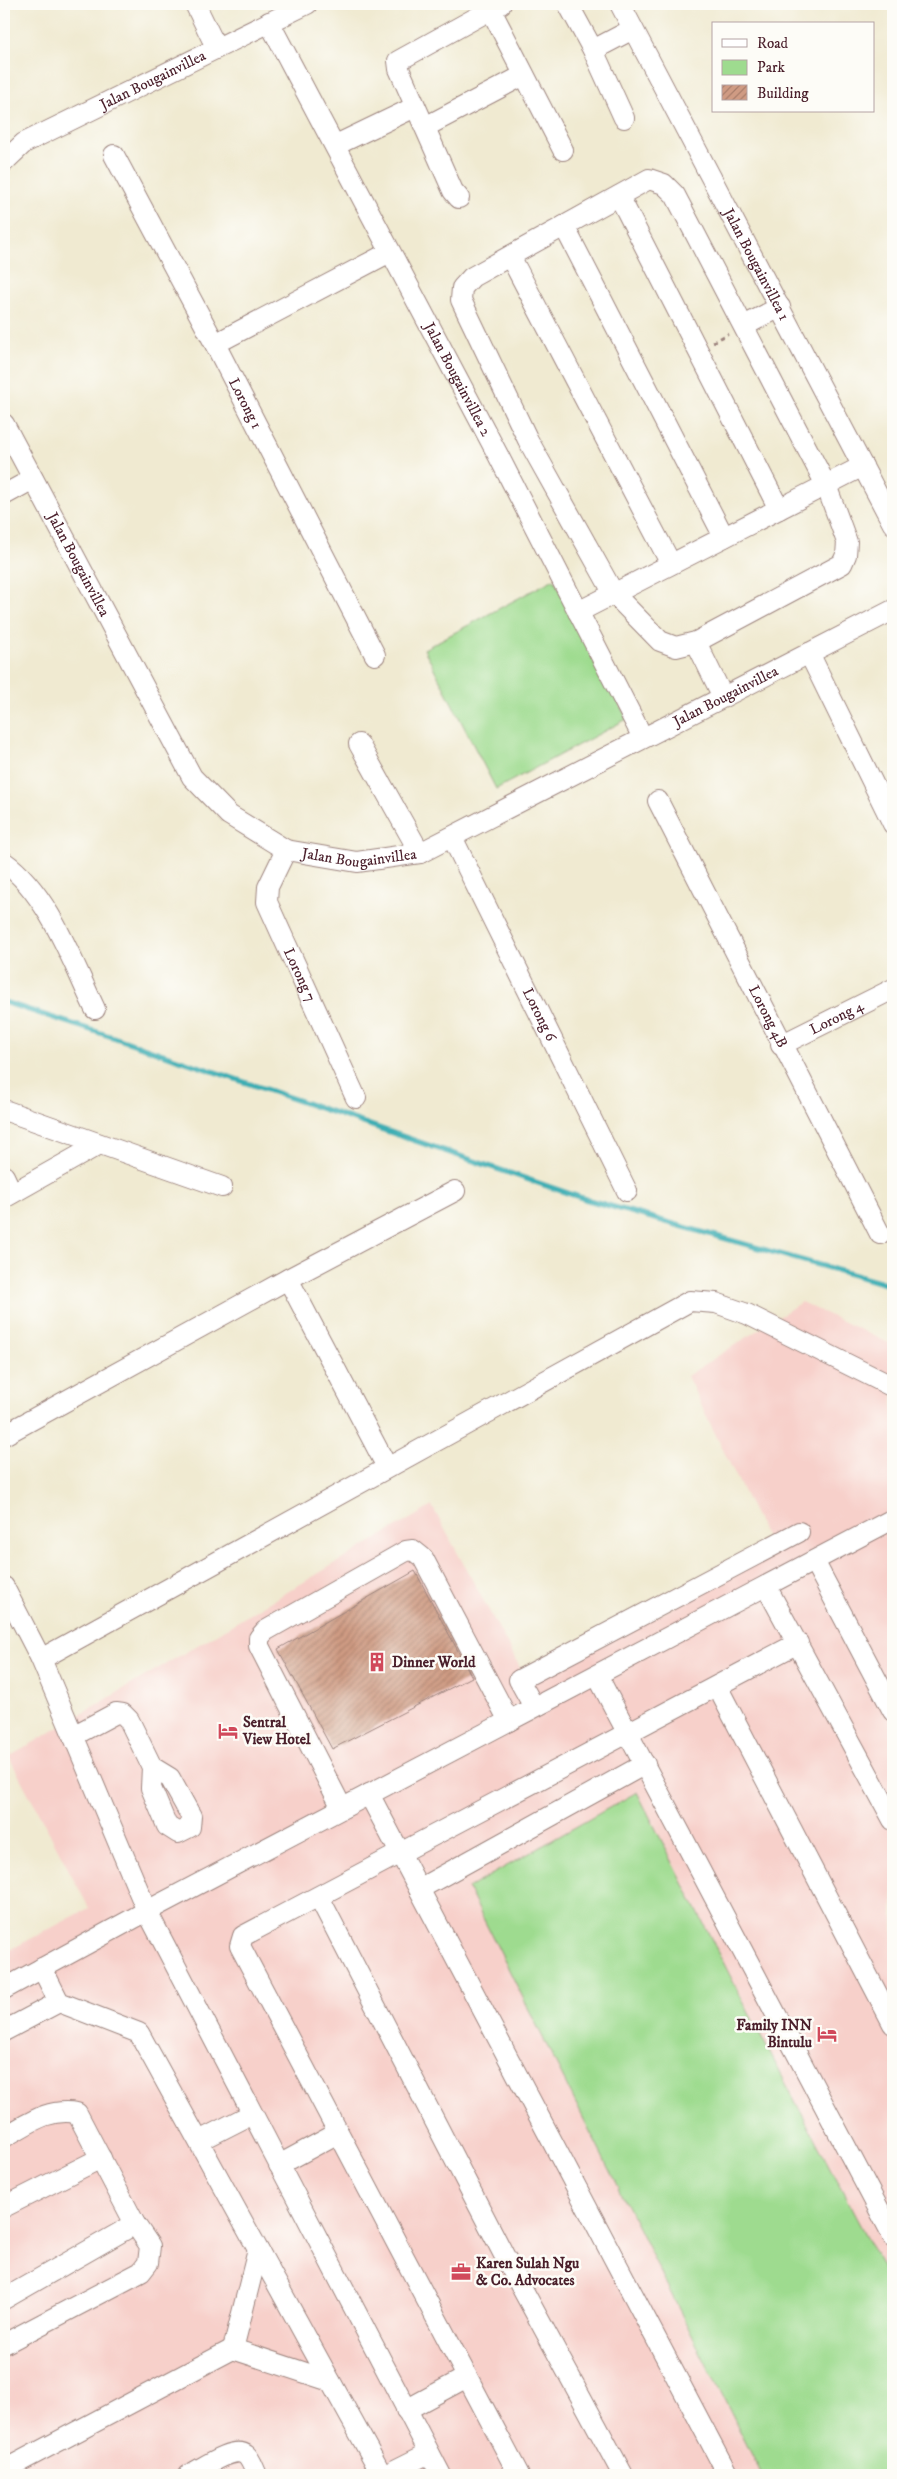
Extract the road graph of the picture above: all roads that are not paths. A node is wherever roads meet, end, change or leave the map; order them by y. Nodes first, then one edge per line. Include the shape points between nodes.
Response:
1 (195, 4) edge
2 (307, 4) edge
3 (568, 4) edge
4 (620, 4) edge
5 (496, 7) edge
6 (269, 22) junction
7 (634, 29) junction
8 (216, 47) junction
9 (593, 50) junction
10 (524, 75) junction
11 (415, 106) junction
12 (624, 118) dead end
13 (425, 127) junction
14 (336, 145) junction
15 (563, 150) dead end
16 (114, 155) dead end
17 (4, 162) edge
18 (619, 196) junction
19 (459, 198) dead end
20 (564, 226) junction
21 (390, 252) junction
22 (510, 256) junction
23 (780, 307) junction
24 (744, 326) junction
25 (215, 344) junction
26 (4, 424) edge
27 (528, 440) junction
28 (498, 455) junction
29 (863, 466) junction
30 (33, 479) junction
31 (826, 485) junction
32 (4, 495) edge
33 (779, 509) junction
34 (893, 524) edge
35 (724, 537) junction
36 (671, 564) junction
37 (614, 594) junction
38 (893, 610) edge
39 (578, 612) junction
40 (696, 642) junction
41 (809, 653) junction
42 (375, 655) dead end
43 (723, 697) junction
44 (644, 738) junction
45 (359, 744) dead end
46 (658, 801) dead end
47 (893, 824) edge
48 (452, 837) junction
49 (286, 850) junction
50 (420, 853) junction
51 (4, 862) edge
52 (893, 989) edge
53 (95, 1008) dead end
54 (781, 1045) junction
55 (356, 1098) dead end
56 (4, 1110) edge
57 (98, 1145) junction
58 (222, 1187) dead end
59 (7, 1189) edge
60 (455, 1191) dead end
61 (627, 1191) dead end
62 (880, 1234) dead end
63 (288, 1279) junction
64 (893, 1387) edge
65 (4, 1435) edge
66 (387, 1467) junction
67 (893, 1519) edge
68 (799, 1532) dead end
69 (814, 1561) junction
70 (766, 1586) junction
71 (4, 1587) edge
72 (798, 1643) junction
73 (41, 1659) junction
74 (597, 1675) junction
75 (717, 1686) junction
76 (534, 1708) junction
77 (893, 1711) edge
78 (509, 1721) junction
79 (629, 1733) junction
80 (73, 1736) junction
81 (645, 1764) junction
82 (152, 1767) dead end
83 (370, 1794) junction
84 (342, 1808) junction
85 (893, 1820) edge
86 (401, 1854) junction
87 (420, 1889) junction
88 (319, 1897) junction
89 (147, 1911) junction
90 (42, 1968) junction
91 (4, 1989) edge
92 (59, 2002) junction
93 (893, 2024) edge
94 (4, 2031) edge
95 (252, 2114) junction
96 (338, 2133) junction
97 (4, 2137) edge
98 (199, 2141) junction
99 (101, 2158) junction
100 (279, 2165) junction
101 (4, 2207) edge
102 (135, 2224) junction
103 (893, 2236) edge
104 (258, 2250) junction
105 (4, 2299) edge
106 (4, 2344) edge
107 (233, 2348) junction
108 (467, 2377) junction
109 (330, 2382) junction
110 (406, 2410) junction
111 (429, 2453) junction
112 (4, 2470) edge
113 (189, 2475) edge
114 (257, 2475) edge
115 (383, 2475) edge
116 (440, 2475) edge
117 (519, 2475) edge
118 (623, 2475) edge
119 (728, 2475) edge

1 - 8 street
2 - 6 street, Jalan Bougainvillea
3 - 9 street
4 - 7 street, Jalan Bougainvillea 1
5 - 10 street
5 - 11 street via 398,61
6 - 8 street, Jalan Bougainvillea
6 - 14 street, Jalan Bougainvillea 2
7 - 9 street
7 - 23 street, Jalan Bougainvillea 1
8 - 17 street, Jalan Bougainvillea via 24,143
9 - 12 street
10 - 13 street
10 - 15 street
11 - 13 street
11 - 14 street
13 - 19 street
14 - 21 street, Jalan Bougainvillea 2
16 - 25 street, Lorong 1
18 - 20 street
18 - 24 street via 649,179 664,184 675,195
18 - 33 street
20 - 22 street
20 - 35 street
21 - 25 street
21 - 28 street, Jalan Bougainvillea 2
22 - 27 street via 472,277 462,288 461,300
22 - 36 street
23 - 24 street
23 - 29 street, Jalan Bougainvillea 1
24 - 31 street
25 - 42 street, Lorong 1
26 - 30 street, Jalan Bougainvillea
27 - 28 street
27 - 37 street
28 - 39 street, Jalan Bougainvillea 2
29 - 31 street
29 - 34 street, Jalan Bougainvillea 1
30 - 32 street
30 - 49 street, Jalan Bougainvillea via 192,778 229,815
31 - 33 street
31 - 40 street via 847,542 842,564
33 - 35 street
35 - 36 street
36 - 37 street
37 - 39 street
37 - 40 street via 660,640 676,648
38 - 41 street, Jalan Bougainvillea
39 - 44 street, Jalan Bougainvillea 2
40 - 43 street
41 - 43 street, Jalan Bougainvillea
41 - 47 street
43 - 44 street, Jalan Bougainvillea
44 - 48 street, Jalan Bougainvillea
45 - 50 street
46 - 54 street, Lorong 4B
48 - 50 street, Jalan Bougainvillea
48 - 61 street, Lorong 6
49 - 50 street, Jalan Bougainvillea via 357,862
49 - 55 street, Lorong 7 via 268,887 267,902
51 - 53 street via 34,892
52 - 54 street, Lorong 4
54 - 62 street, Lorong 4B
56 - 57 street
57 - 58 street
57 - 59 street
60 - 63 street
63 - 65 street
63 - 66 street
64 - 66 street via 747,1314 716,1303 690,1300
66 - 73 street
67 - 69 street
68 - 76 street via 519,1680
69 - 70 street
69 - 77 street
70 - 72 street
70 - 74 street
71 - 73 street
72 - 75 street
72 - 85 street
73 - 80 street
74 - 76 street
74 - 79 street
75 - 79 street
75 - 93 street
76 - 78 street
78 - 83 street
78 - 84 street via 423,1558 413,1550 406,1551 265,1631 259,1638 259,1646
79 - 81 street
79 - 86 street
80 - 82 street via 116,1713 123,1714
80 - 89 street
81 - 87 street
81 - 103 street
83 - 84 street
83 - 86 street
84 - 89 street
86 - 87 street
86 - 88 street
87 - 119 street
88 - 96 street via 243,1936 240,1946
88 - 118 street via 504,2255
89 - 90 street
89 - 95 street
90 - 91 street
90 - 92 street
92 - 94 street
92 - 98 street via 139,2034
95 - 98 street
95 - 100 street
96 - 100 street
96 - 108 street
97 - 99 street via 46,2115 60,2111 76,2113
98 - 104 street
99 - 101 street
99 - 102 street
100 - 110 street
102 - 105 street
102 - 106 street via 150,2246 148,2263 141,2272
104 - 107 street
104 - 109 street
107 - 109 street
107 - 112 street
108 - 110 street
108 - 117 street
109 - 115 street
110 - 111 street
111 - 115 street
111 - 116 street
113 - 114 street via 233,2452 248,2456

